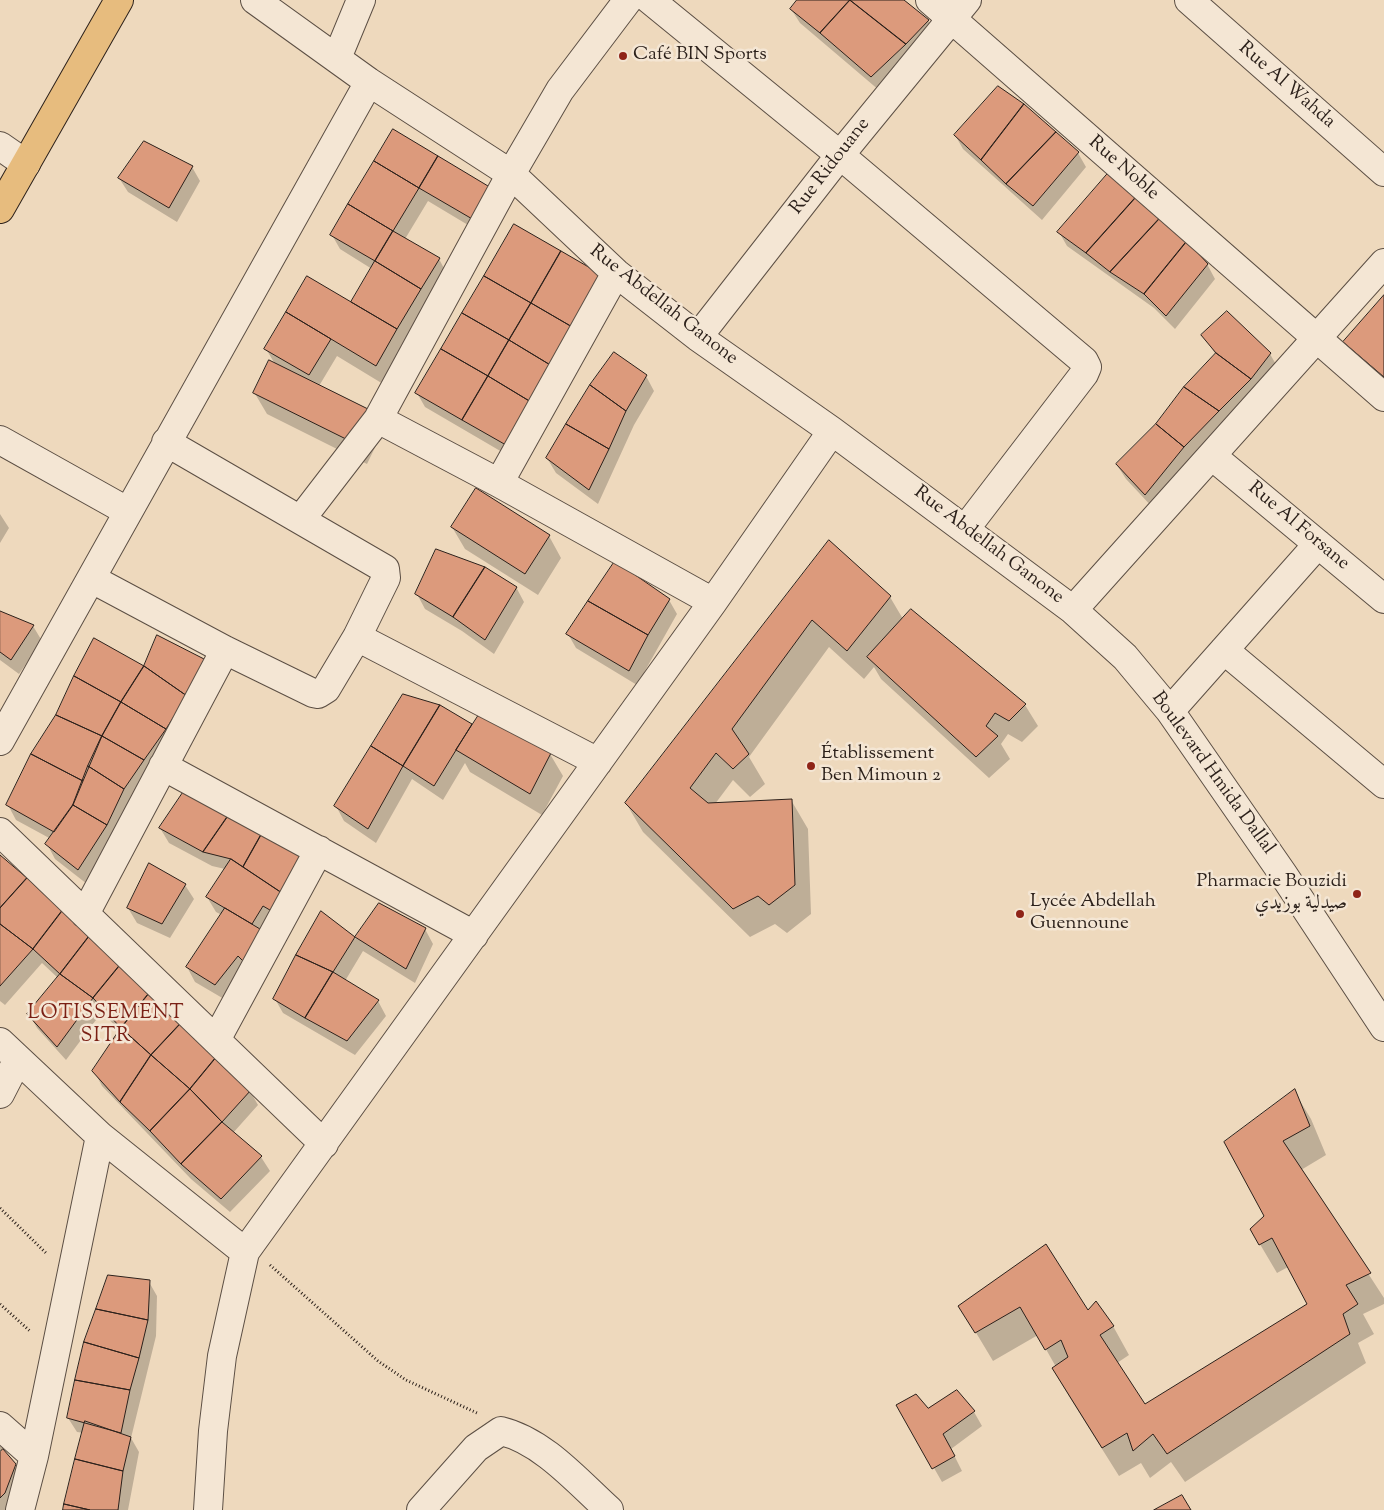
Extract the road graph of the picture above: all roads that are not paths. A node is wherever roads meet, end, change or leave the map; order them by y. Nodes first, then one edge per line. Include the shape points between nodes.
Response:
1 (119, 0) edge
2 (255, 0) edge
3 (361, 0) edge
4 (628, 0) edge
5 (650, 0) edge
6 (930, 0) edge
7 (1188, 0) edge
8 (959, 9) edge
9 (337, 58) junction
10 (369, 82) junction
11 (0, 146) edge
12 (840, 155) junction
13 (26, 164) junction
14 (1384, 172) edge
15 (511, 174) junction
16 (0, 209) edge
17 (1384, 264) edge
18 (616, 274) junction
19 (698, 337) junction
20 (1316, 339) junction
21 (1384, 397) edge
22 (378, 419) junction
23 (832, 431) junction
24 (0, 440) edge
25 (166, 442) junction
26 (1212, 456) junction
27 (499, 482) junction
28 (127, 511) junction
29 (301, 518) junction
30 (966, 528) junction
31 (1318, 544) junction
32 (92, 579) junction
33 (1384, 599) edge
34 (714, 602) junction
35 (1073, 610) junction
36 (357, 637) junction
37 (225, 650) junction
38 (1224, 650) junction
39 (1170, 711) junction
40 (0, 741) edge
41 (598, 762) junction
42 (163, 766) junction
43 (1384, 784) edge
44 (0, 832) edge
45 (319, 850) junction
46 (85, 914) junction
47 (474, 935) junction
48 (1384, 1027) edge
49 (216, 1040) junction
50 (9, 1050) edge
51 (0, 1094) edge
52 (100, 1136) junction
53 (324, 1144) junction
54 (247, 1249) junction
55 (0, 1426) edge
56 (34, 1456) junction
57 (20, 1510) edge
58 (208, 1510) edge
59 (421, 1510) edge
60 (609, 1510) edge

1 - 13 main road
2 - 9 street, Rue Abdellah Ganone
3 - 9 street
4 - 15 street via 560,90
5 - 12 street
6 - 8 street, Rue Noble
7 - 14 street, Rue Al Wahda
8 - 12 street, Rue Ridouane
8 - 20 street, Rue Noble
9 - 10 street, Rue Abdellah Ganone
10 - 15 street, Rue Abdellah Ganone
10 - 25 street
11 - 13 street
12 - 19 street, Rue Ridouane
12 - 30 street via 1084,361 1088,368
13 - 16 main road
15 - 18 street, Rue Abdellah Ganone
15 - 22 street
17 - 20 street
18 - 19 street, Rue Abdellah Ganone
18 - 27 street
19 - 23 street, Rue Abdellah Ganone
20 - 21 street, Rue Noble
20 - 26 street
22 - 27 street
22 - 29 street
23 - 30 street, Rue Abdellah Ganone
23 - 34 street
24 - 28 street
25 - 28 street
25 - 29 street
26 - 31 street, Rue Al Forsane
26 - 35 street
27 - 34 street
28 - 32 street
29 - 36 street via 385,569 386,578
30 - 35 street, Rue Abdellah Ganone
31 - 33 street, Rue Al Forsane
31 - 38 street
32 - 37 street
32 - 40 street
34 - 41 street
35 - 39 street, Boulevard Hmida Dallal via 1125,657
36 - 37 street via 326,689 318,694
36 - 41 street
37 - 42 street
38 - 39 street
38 - 43 street
39 - 48 street, Boulevard Hmida Dallal
41 - 47 street
42 - 45 street
42 - 46 street
44 - 46 street
45 - 47 street
45 - 49 street
46 - 49 street
47 - 53 street
49 - 53 street
50 - 51 street
50 - 52 street
52 - 54 street
52 - 56 street
53 - 54 street
54 - 58 street via 222,1356
55 - 56 street
56 - 57 street
59 - 60 street via 476,1448 501,1431 521,1438 556,1462

